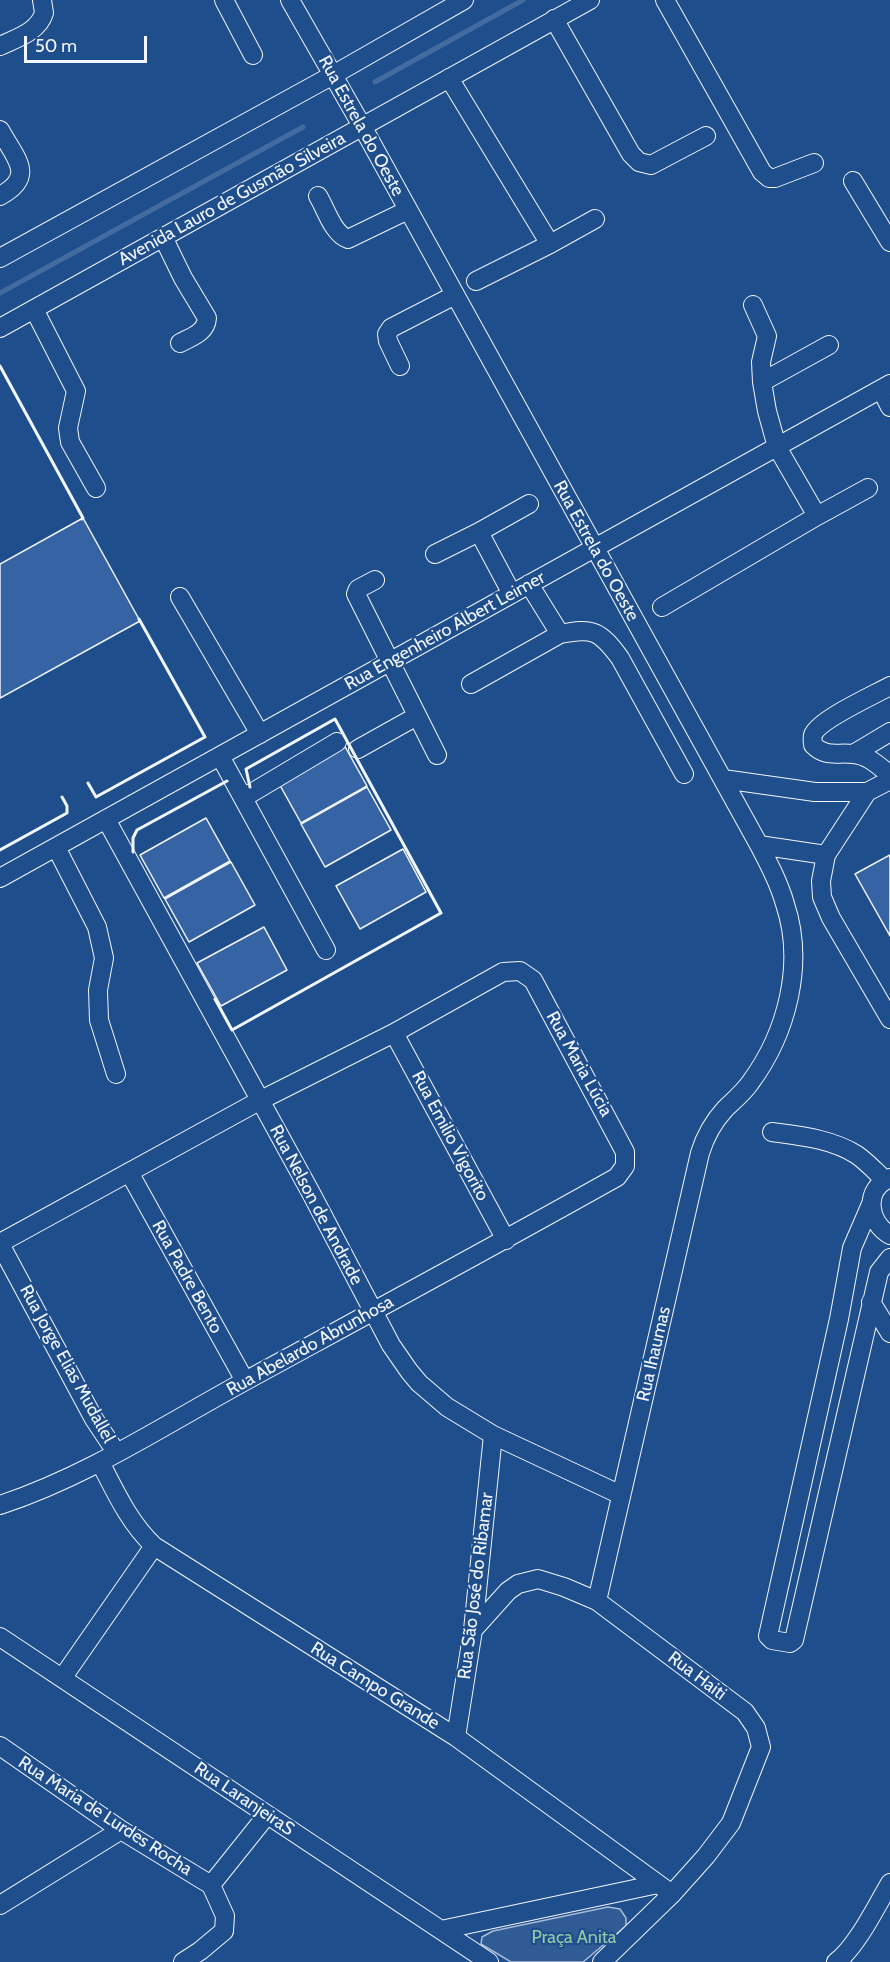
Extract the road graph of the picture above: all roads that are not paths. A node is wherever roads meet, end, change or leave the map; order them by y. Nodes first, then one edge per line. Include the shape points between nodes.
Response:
1 (42, 0) edge
2 (224, 0) edge
3 (290, 0) edge
4 (464, 0) edge
5 (590, 0) edge
6 (665, 0) edge
7 (554, 20) junction
8 (0, 46) edge
9 (253, 55) dead end
10 (333, 75) junction
11 (449, 78) junction
12 (362, 126) junction
13 (0, 130) edge
14 (706, 136) dead end
15 (814, 163) dead end
16 (853, 181) dead end
17 (0, 196) edge
18 (318, 196) dead end
19 (408, 210) junction
20 (595, 219) dead end
21 (163, 237) junction
22 (890, 242) edge
23 (550, 244) junction
24 (0, 258) edge
25 (476, 281) dead end
26 (455, 295) junction
27 (753, 305) dead end
28 (34, 309) junction
29 (0, 328) edge
30 (180, 344) dead end
31 (829, 345) dead end
32 (400, 366) dead end
33 (762, 382) junction
34 (886, 387) edge
35 (890, 407) edge
36 (777, 447) junction
37 (96, 488) dead end
38 (868, 488) dead end
39 (529, 504) dead end
40 (817, 516) junction
41 (479, 532) junction
42 (595, 548) junction
43 (435, 554) dead end
44 (375, 580) dead end
45 (529, 584) junction
46 (513, 594) junction
47 (180, 597) dead end
48 (662, 607) dead end
49 (560, 634) junction
50 (390, 662) junction
51 (471, 684) dead end
52 (890, 686) edge
53 (417, 716) junction
54 (890, 732) edge
55 (260, 734) junction
56 (337, 742) dead end
57 (358, 749) dead end
58 (855, 753) junction
59 (437, 755) dead end
60 (220, 756) junction
61 (684, 774) dead end
62 (890, 775) edge
63 (723, 779) junction
64 (890, 780) edge
65 (867, 792) junction
66 (243, 798) junction
67 (106, 819) junction
68 (759, 845) junction
69 (56, 847) junction
70 (826, 855) junction
71 (0, 878) edge
72 (326, 950) dead end
73 (890, 1019) edge
74 (394, 1033) junction
75 (116, 1074) dead end
76 (259, 1101) junction
77 (722, 1112) joint
78 (772, 1132) dead end
79 (129, 1172) junction
80 (617, 1177) joint
81 (888, 1179) edge
82 (871, 1204) junction
83 (890, 1235) edge
84 (506, 1240) junction
85 (0, 1244) edge
86 (890, 1258) edge
87 (872, 1302) junction
88 (373, 1312) junction
89 (890, 1334) edge
90 (245, 1381) junction
91 (493, 1435) junction
92 (116, 1452) junction
93 (100, 1462) junction
94 (621, 1495) junction
95 (0, 1505) edge
96 (154, 1546) junction
97 (597, 1601) junction
98 (473, 1630) junction
99 (0, 1637) edge
100 (63, 1677) junction
101 (456, 1737) junction
102 (0, 1746) edge
103 (267, 1815) junction
104 (121, 1830) junction
105 (890, 1883) edge
106 (211, 1885) junction
107 (665, 1889) junction
108 (0, 1905) edge
109 (441, 1930) junction
110 (845, 1961) edge
111 (183, 1962) edge
112 (489, 1962) edge
113 (602, 1962) edge

1 - 8 street via 44,13 38,25
2 - 9 street
3 - 10 street, Rua Estrela do Oeste
4 - 10 street
5 - 7 street, Avenida Lauro de Gusmão Silveira
6 - 15 street via 762,172 775,178
7 - 11 street, Avenida Lauro de Gusmão Silveira
7 - 14 street via 639,162 651,165
10 - 12 street, Rua Estrela do Oeste
10 - 24 street
11 - 12 street, Avenida Lauro de Gusmão Silveira
11 - 23 street
12 - 19 street, Rua Estrela do Oeste
12 - 21 street, Avenida Lauro de Gusmão Silveira
13 - 17 street via 22,169 14,188
16 - 22 street
18 - 19 street via 342,237 348,239
19 - 26 street, Rua Estrela do Oeste
20 - 23 street
21 - 28 street, Avenida Lauro de Gusmão Silveira
21 - 30 street via 207,318 201,331
23 - 25 street
26 - 32 street via 391,328 388,341
26 - 42 street, Rua Estrela do Oeste
27 - 33 street via 767,336 760,362
28 - 29 street, Avenida Lauro de Gusmão Silveira
28 - 37 street via 76,391 68,428 70,442
31 - 33 street
33 - 36 street
34 - 35 street
34 - 36 street, Rua Engenheiro Albert Leimer
36 - 40 street
36 - 42 street, Rua Engenheiro Albert Leimer
38 - 40 street
39 - 41 street
40 - 48 street
41 - 43 street
41 - 46 street
42 - 45 street, Rua Engenheiro Albert Leimer
42 - 63 street, Rua Estrela do Oeste
44 - 50 street via 356,594
45 - 46 street, Rua Engenheiro Albert Leimer
45 - 49 street
46 - 50 street, Rua Engenheiro Albert Leimer
47 - 55 street
49 - 51 street
49 - 61 street via 583,629 599,634 610,644
50 - 53 street
50 - 55 street, Rua Engenheiro Albert Leimer
52 - 58 street via 825,721 813,735 813,745 823,753
53 - 57 street
53 - 59 street
54 - 58 street
55 - 60 street, Rua Engenheiro Albert Leimer
56 - 66 street
58 - 62 street
60 - 66 street
60 - 67 street, Rua Engenheiro Albert Leimer
63 - 65 street via 815,792
63 - 68 street, Rua Estrela do Oeste
64 - 65 street
65 - 70 street
66 - 72 street
67 - 69 street, Rua Engenheiro Albert Leimer
67 - 76 street, Rua Nelson de Andrade
68 - 70 street
68 - 77 street, Rua Estrela do Oeste via 776,878 788,915 793,969 781,1026 769,1054 749,1085
69 - 71 street, Rua Engenheiro Albert Leimer
69 - 75 street via 97,927 104,958 98,990 99,1020
70 - 73 street via 822,897
74 - 76 street
74 - 80 street, Rua Maria Lúcia via 504,972 520,971 533,980 626,1152 625,1166
74 - 84 street, Rua Emilio Vigorito
76 - 79 street
76 - 88 street, Rua Nelson de Andrade
77 - 94 street, Rua Ihaumas via 700,1153
78 - 81 street via 818,1139 846,1149
79 - 85 street
79 - 90 street, Rua Padre Bento
80 - 84 street, Rua Abelardo Abrunhosa
81 - 82 street via 875,1190
82 - 83 street via 875,1222
82 - 87 street via 852,1248 768,1636 772,1640 790,1644 794,1640
84 - 88 street, Rua Abelardo Abrunhosa
85 - 92 street, Rua Jorge Elias Mudallel via 94,1419
86 - 87 street via 879,1272
87 - 89 street
88 - 90 street, Rua Abelardo Abrunhosa
88 - 91 street, Rua Nelson de Andrade via 419,1383 447,1407
90 - 92 street, Rua Abelardo Abrunhosa
91 - 94 street, Rua Nelson de Andrade
91 - 98 street, Rua São José do Ribamar
92 - 93 street, Rua Abelardo Abrunhosa
93 - 95 street, Rua Abelardo Abrunhosa
93 - 96 street, Rua Campo Grande via 124,1511
94 - 97 street, Rua Ihaumas
96 - 100 street
96 - 101 street, Rua Campo Grande
97 - 98 street, Rua Haiti via 538,1579 525,1581 508,1591
97 - 107 street, Rua Haiti via 745,1712 756,1728 761,1747 731,1822 706,1856
98 - 101 street, Rua São José do Ribamar
99 - 100 street, Rua LaranjeiraS
100 - 103 street, Rua LaranjeiraS
101 - 107 street, Rua Campo Grande
102 - 104 street, Rua Maria de Lurdes Rocha
103 - 106 street
103 - 109 street, Rua LaranjeiraS
104 - 106 street, Rua Maria de Lurdes Rocha
104 - 108 street
105 - 110 street
106 - 111 street via 225,1916 224,1931
107 - 109 street
107 - 113 street, Rua Haiti
109 - 112 street, Rua LaranjeiraS

